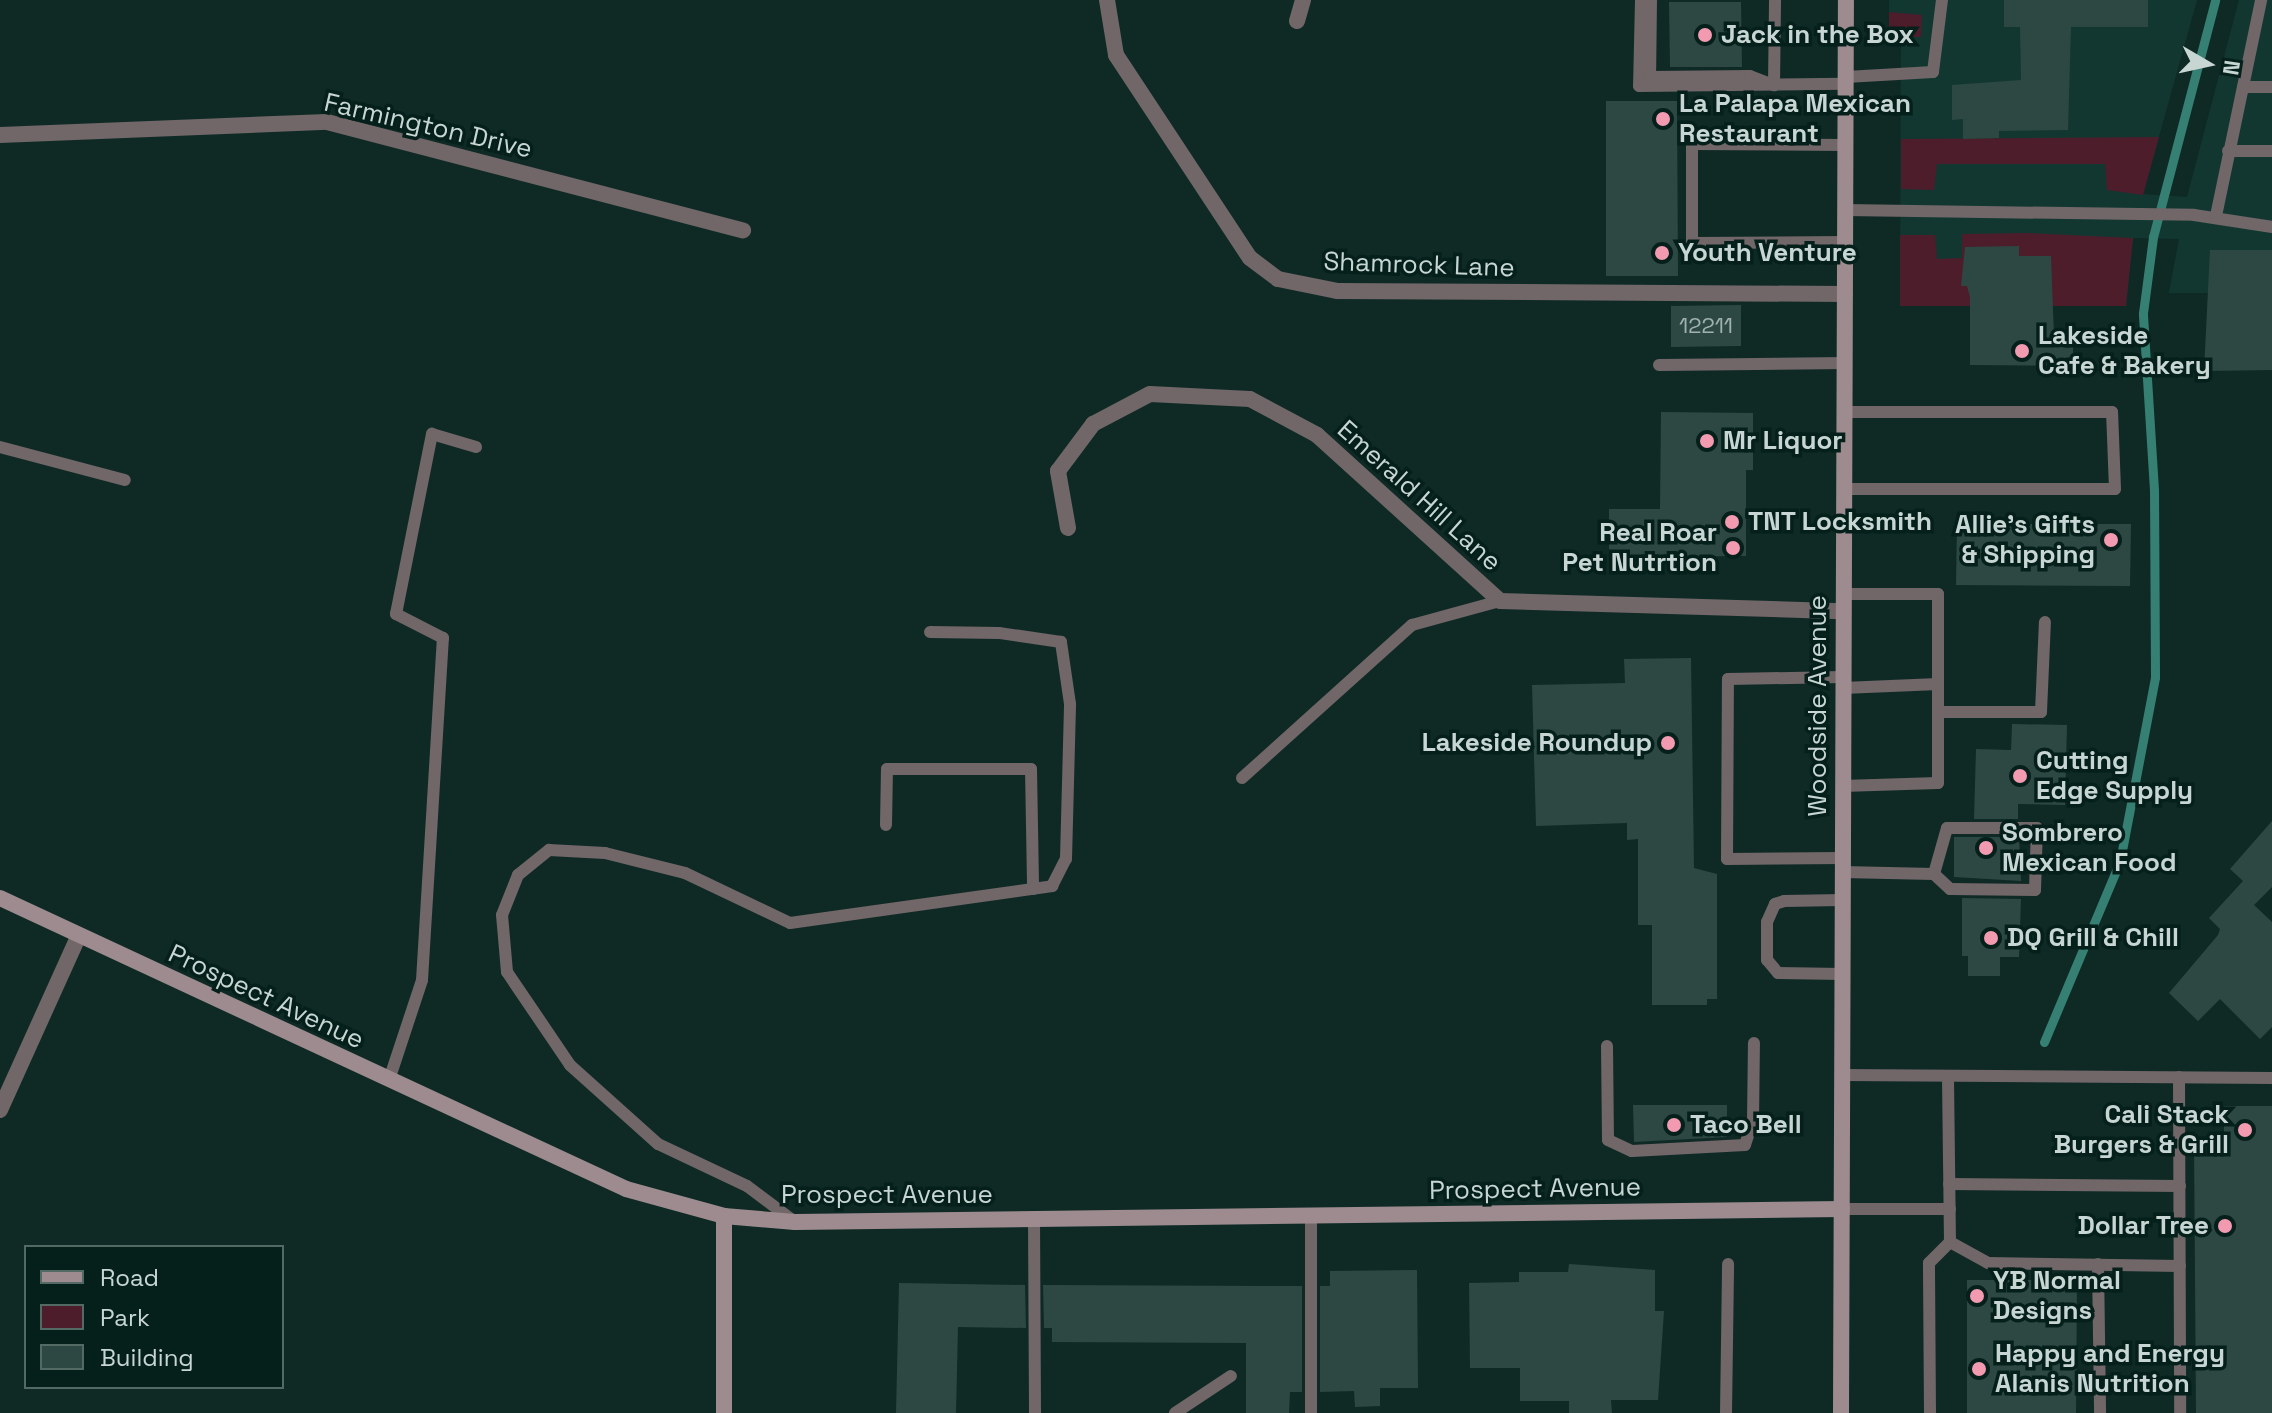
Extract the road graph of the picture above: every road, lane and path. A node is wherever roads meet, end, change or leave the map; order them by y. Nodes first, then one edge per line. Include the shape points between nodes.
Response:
1 (1107, 0) edge
2 (1303, 0) edge
3 (1641, 0) edge
4 (1651, 0) edge
5 (1775, 0) edge
6 (1846, 0) edge
7 (1942, 0) edge
8 (2261, 0) edge
9 (1297, 21) dead end
10 (2256, 25) junction
11 (2272, 25) edge
12 (1846, 81) junction
13 (1774, 85) junction
14 (2243, 87) junction
15 (2272, 87) edge
16 (0, 135) edge
17 (1845, 145) junction
18 (2228, 151) junction
19 (2272, 151) edge
20 (1845, 210) junction
21 (2216, 216) junction
22 (2272, 227) edge
23 (743, 230) dead end
24 (1845, 242) junction
25 (1845, 294) junction
26 (1845, 363) junction
27 (1659, 365) dead end
28 (1844, 412) junction
29 (0, 447) edge
30 (476, 447) dead end
31 (125, 480) dead end
32 (1844, 489) junction
33 (1068, 528) dead end
34 (1843, 594) junction
35 (1500, 601) junction
36 (1842, 611) junction
37 (2045, 622) dead end
38 (930, 632) dead end
39 (1843, 682) junction
40 (1938, 684) junction
41 (1938, 712) junction
42 (1242, 778) dead end
43 (1842, 786) junction
44 (886, 825) dead end
45 (1842, 865) junction
46 (1934, 874) junction
47 (1033, 889) junction
48 (0, 898) edge
49 (1842, 900) junction
50 (78, 937) junction
51 (1842, 974) junction
52 (1754, 1043) dead end
53 (1607, 1046) dead end
54 (1842, 1075) junction
55 (1948, 1076) junction
56 (2179, 1077) junction
57 (2272, 1078) edge
58 (389, 1080) junction
59 (0, 1110) edge
60 (1949, 1184) junction
61 (2180, 1186) junction
62 (1842, 1209) junction
63 (1950, 1209) junction
64 (724, 1216) junction
65 (1311, 1216) junction
66 (1034, 1219) junction
67 (795, 1222) junction
68 (1950, 1242) junction
69 (1728, 1264) dead end
70 (2098, 1264) junction
71 (2180, 1266) junction
72 (1231, 1376) dead end
73 (724, 1413) edge
74 (1035, 1413) edge
75 (1175, 1413) edge
76 (1311, 1413) edge
77 (1726, 1413) edge
78 (1841, 1413) edge
79 (1930, 1413) edge
80 (2100, 1413) edge
81 (2180, 1413) edge

1 - 25 street, Shamrock Lane via 1116,55 1250,258 1278,279 1337,291
2 - 9 street
3 - 13 lane via 1639,86
4 - 13 lane via 1650,77 1750,76
5 - 13 lane
6 - 12 street, Woodside Avenue
7 - 12 lane via 1933,72
8 - 10 lane
10 - 11 lane
10 - 14 lane
12 - 13 lane
12 - 17 street, Woodside Avenue
14 - 15 lane
14 - 18 lane
16 - 23 street, Farmington Drive via 327,122
17 - 20 street, Woodside Avenue
17 - 24 lane via 1692,144 1692,243
18 - 19 lane
18 - 21 lane
20 - 21 lane
20 - 24 street, Woodside Avenue
21 - 22 lane
24 - 25 street, Woodside Avenue
25 - 26 street, Woodside Avenue
26 - 27 lane
26 - 28 street, Woodside Avenue
28 - 32 street, Woodside Avenue
28 - 32 lane via 2112,412 2115,489
29 - 31 lane
30 - 58 lane via 432,434 396,614 443,638 422,980
32 - 34 street, Woodside Avenue
33 - 35 street, Emerald Hill Lane via 1058,471 1093,424 1150,394 1250,399 1317,435
34 - 36 street, Woodside Avenue
34 - 40 lane via 1938,594
35 - 36 street, Emerald Hill Lane
35 - 42 lane via 1412,625
36 - 39 street, Woodside Avenue
37 - 41 lane via 2041,712
38 - 47 lane via 999,633 1061,642 1070,704 1066,859 1052,886
39 - 40 lane
39 - 43 street, Woodside Avenue
39 - 45 lane via 1728,679 1727,859
40 - 41 lane
41 - 43 lane via 1938,783
43 - 45 street, Woodside Avenue
44 - 47 lane via 887,769 1031,769
45 - 46 lane
45 - 49 street, Woodside Avenue
46 - 46 lane via 1950,889 2035,890 2037,828 1947,828
47 - 67 lane via 790,923 685,873 605,853 549,850 518,875 502,915 507,972 570,1065 658,1144 747,1186
48 - 50 street, Prospect Avenue
49 - 51 street, Woodside Avenue
49 - 51 lane via 1784,901 1769,912 1767,922 1767,960 1778,973
50 - 58 street, Prospect Avenue
50 - 59 street
51 - 54 street, Woodside Avenue
52 - 53 lane via 1753,1121 1745,1145 1647,1151 1624,1151 1608,1140
54 - 55 lane
54 - 62 street, Woodside Avenue
55 - 56 lane
55 - 60 lane
56 - 57 lane
56 - 61 lane
58 - 64 street, Prospect Avenue via 626,1189
60 - 61 lane
60 - 63 lane
61 - 71 lane
62 - 63 lane
62 - 65 street, Prospect Avenue
62 - 78 street, Woodside Avenue
63 - 68 lane
64 - 67 street, Prospect Avenue
64 - 73 street
65 - 66 street, Prospect Avenue
65 - 76 lane
66 - 67 street, Prospect Avenue
66 - 74 lane
68 - 70 lane via 1988,1263
68 - 79 lane via 1929,1263
69 - 77 lane
70 - 71 lane
70 - 80 lane
71 - 81 lane
72 - 75 lane

